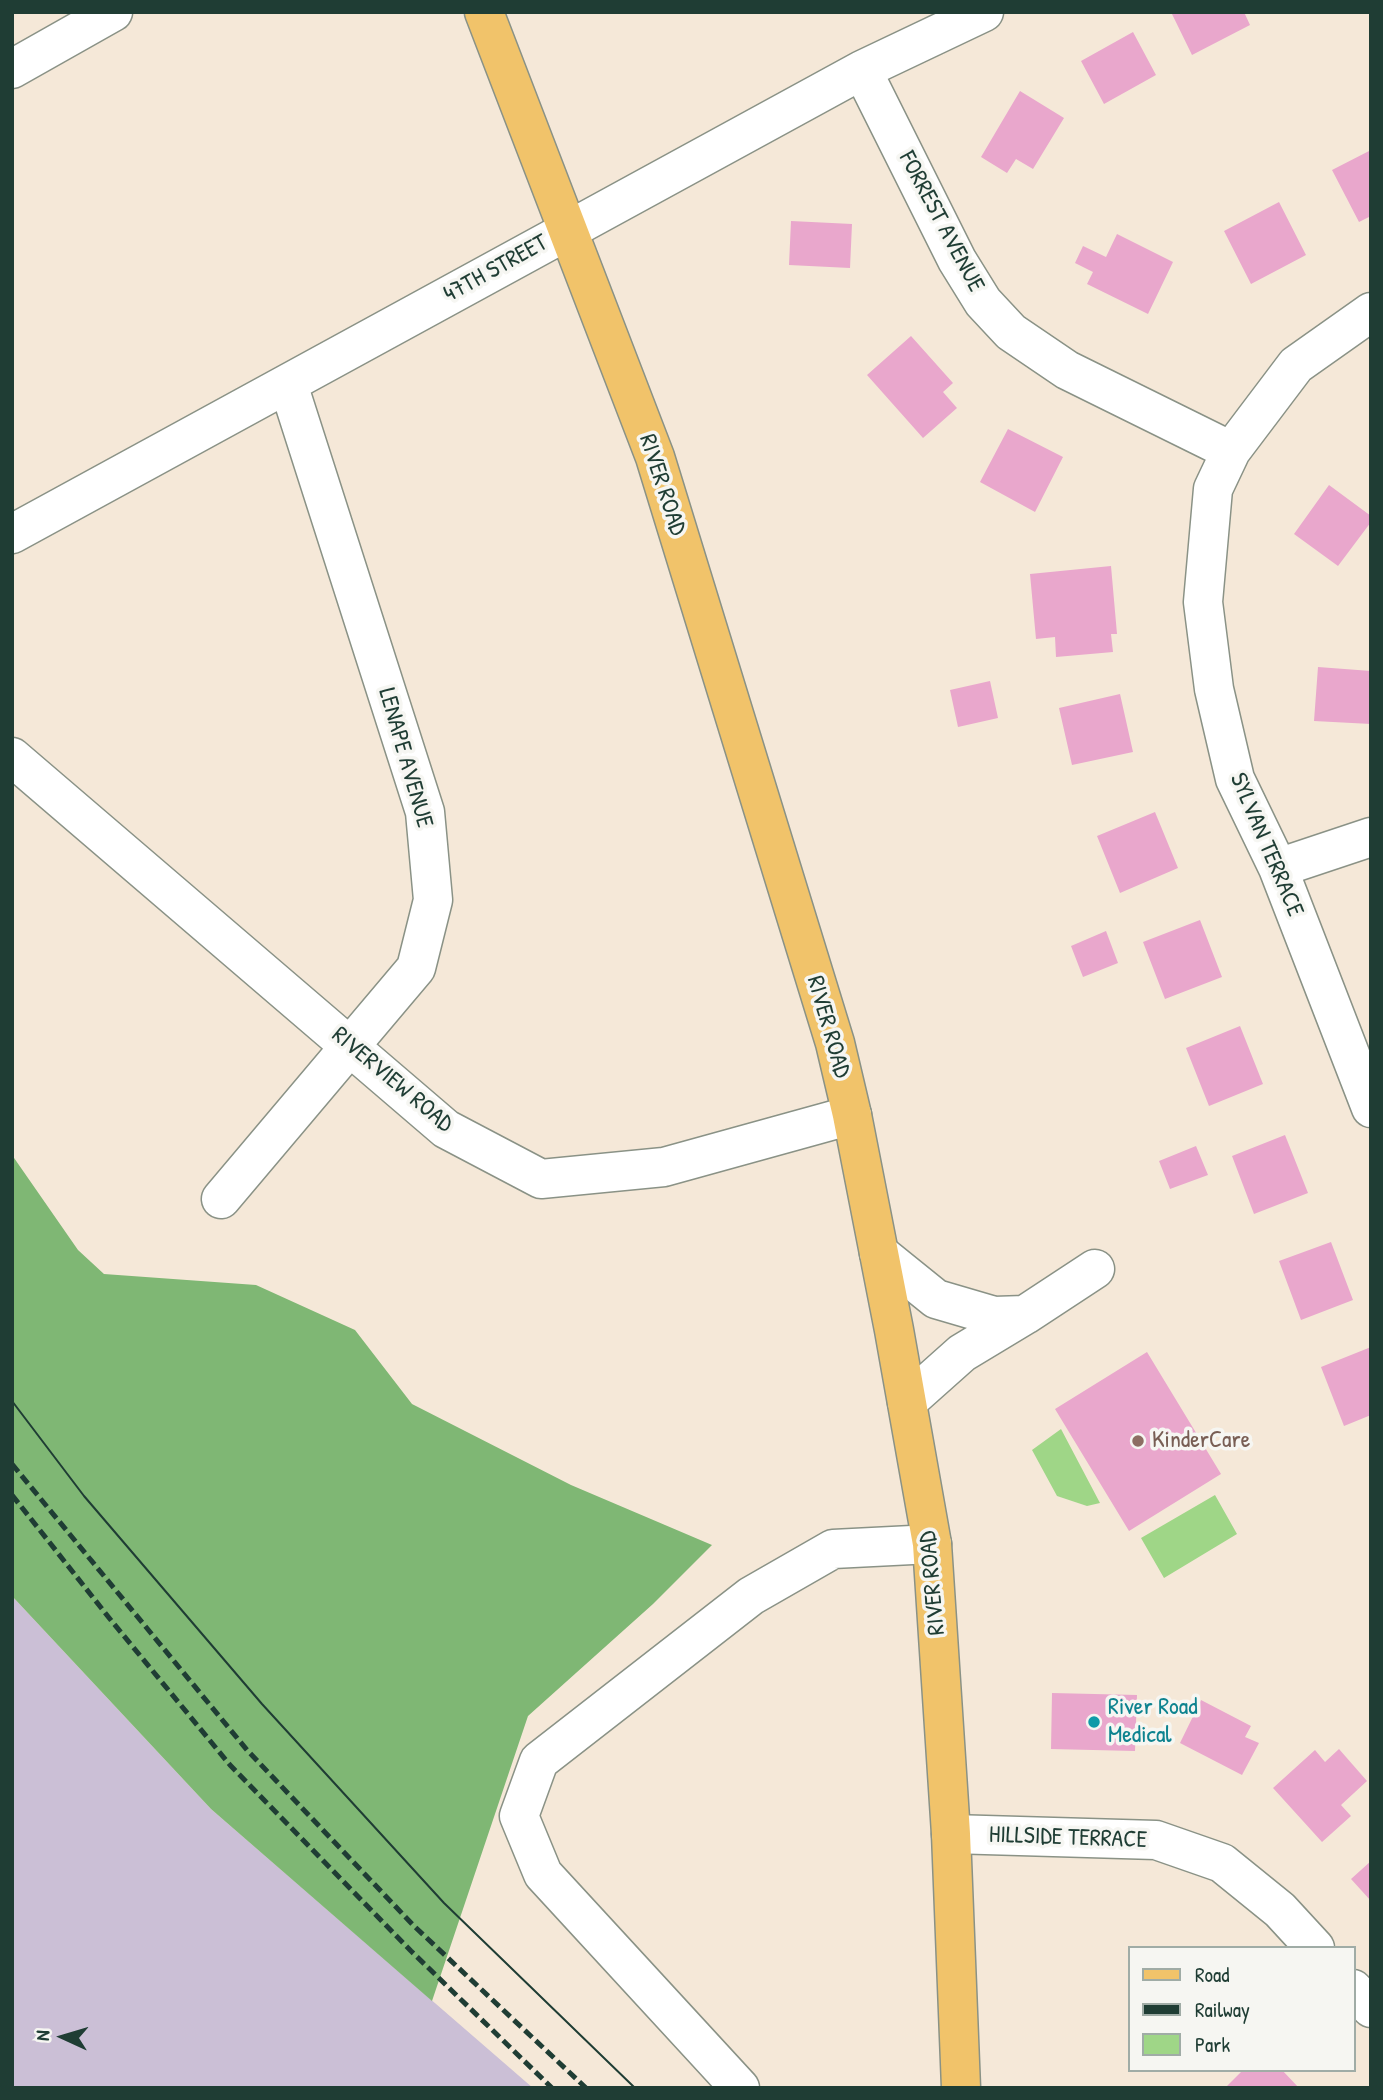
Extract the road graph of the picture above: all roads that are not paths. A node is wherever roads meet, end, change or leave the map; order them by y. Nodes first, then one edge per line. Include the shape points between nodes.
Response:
1 (113, 12) edge
2 (484, 12) edge
3 (984, 12) edge
4 (12, 69) edge
5 (862, 70) junction
6 (567, 230) junction
7 (1371, 312) edge
8 (288, 384) junction
9 (1231, 451) junction
10 (12, 534) edge
11 (12, 757) edge
12 (1371, 836) edge
13 (1278, 868) junction
14 (350, 1046) junction
15 (1371, 1108) edge
16 (852, 1115) junction
17 (221, 1199) dead end
18 (879, 1252) junction
19 (1096, 1269) dead end
20 (1025, 1315) junction
21 (907, 1402) junction
22 (932, 1544) junction
23 (951, 1834) junction
24 (1313, 1946) edge
25 (1355, 1991) edge
26 (1371, 2008) edge
27 (740, 2088) edge
28 (961, 2088) edge

1 - 4 street
2 - 6 main road, RIVER ROAD
3 - 5 street, 47TH STREET
5 - 6 street, 47TH STREET
5 - 9 street, FORREST AVENUE via 957,260 983,302 1011,332 1067,370
6 - 8 street, 47TH STREET
6 - 16 main road, RIVER ROAD via 654,457 835,1043
7 - 9 street, SYLVAN TERRACE via 1296,365
8 - 10 street, 47TH STREET
8 - 14 street, LENAPE AVENUE via 425,812 433,900 416,968
9 - 13 street, SYLVAN TERRACE via 1213,489 1203,602 1214,689 1235,779
11 - 14 street, RIVERVIEW ROAD
12 - 13 street
13 - 15 street, SYLVAN TERRACE
14 - 16 street, RIVERVIEW ROAD via 446,1129 541,1179 664,1167
14 - 17 street, LENAPE AVENUE
16 - 18 main road, RIVER ROAD
18 - 20 street via 936,1298 994,1316
18 - 21 main road, RIVER ROAD
19 - 20 street
20 - 21 street via 962,1353
21 - 22 main road, RIVER ROAD
22 - 23 main road, RIVER ROAD
22 - 27 street via 833,1549 751,1596 539,1761 519,1816 543,1874
23 - 24 street, HILLSIDE TERRACE via 1156,1840 1222,1863 1280,1910
23 - 28 main road, RIVER ROAD
25 - 26 street

